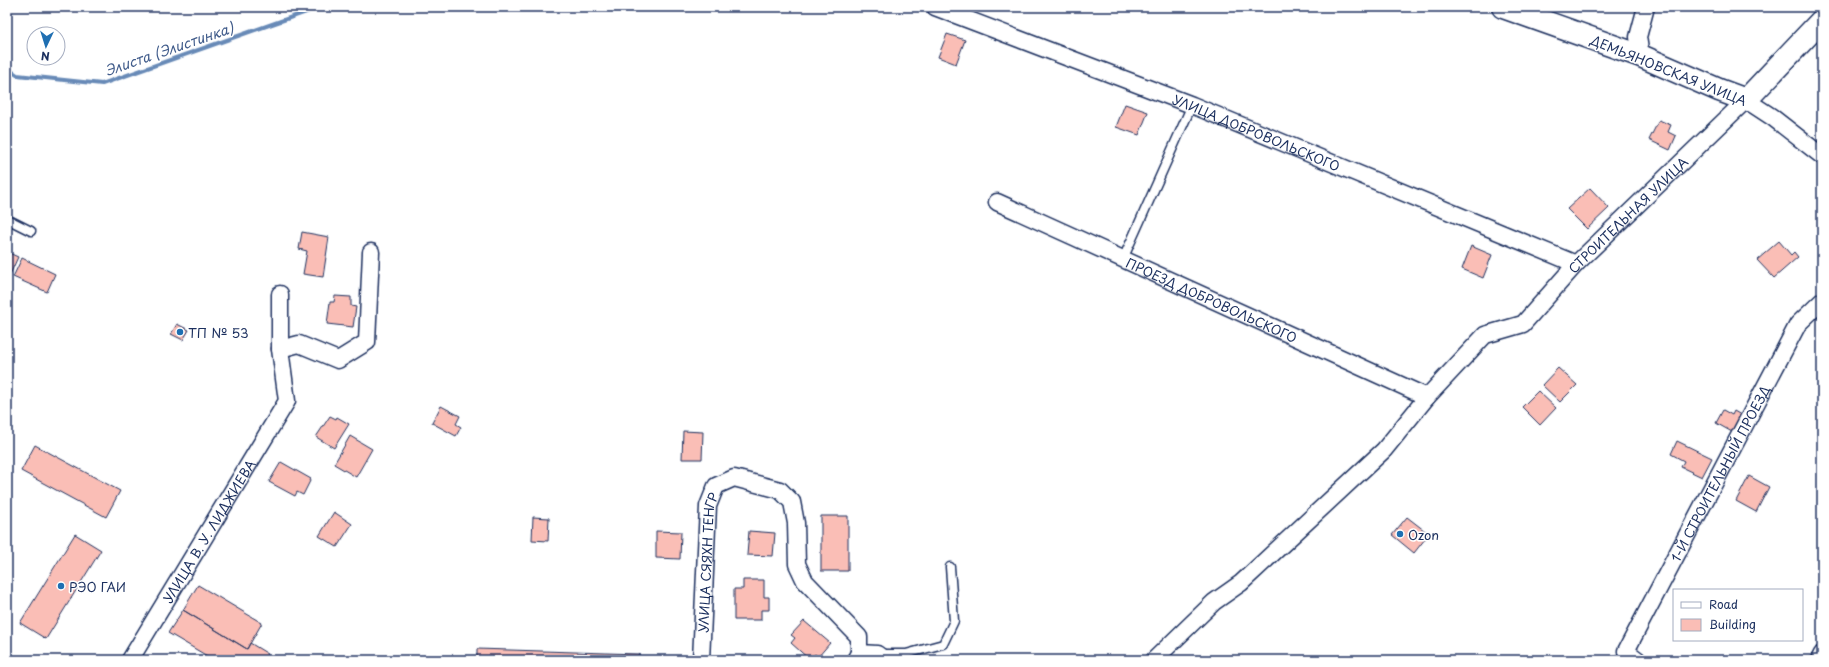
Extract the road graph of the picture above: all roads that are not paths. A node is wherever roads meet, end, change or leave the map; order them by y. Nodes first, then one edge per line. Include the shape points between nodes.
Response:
1 (935, 7) edge
2 (1503, 7) edge
3 (1646, 7) edge
4 (1822, 20) edge
5 (1641, 56) junction
6 (1746, 100) junction
7 (1192, 105) junction
8 (1822, 156) edge
9 (998, 202) dead end
10 (7, 219) edge
11 (31, 231) dead end
12 (371, 252) dead end
13 (1123, 259) junction
14 (1576, 264) junction
15 (280, 294) dead end
16 (1822, 301) edge
17 (280, 349) junction
18 (1427, 397) junction
19 (950, 567) dead end
20 (1822, 654) edge
21 (1632, 656) edge
22 (857, 657) edge
23 (881, 657) edge
24 (130, 660) edge
25 (701, 660) edge
26 (1154, 660) edge
27 (1819, 660) edge

1 - 7 street, УЛИЦА ДОБРОВОЛЬСКОГО
2 - 5 street, ДЕМЬЯНОВСКАЯ УЛИЦА
3 - 5 street via 1638,37
4 - 6 street, СТРОИТЕЛЬНАЯ УЛИЦА
5 - 6 street, ДЕМЬЯНОВСКАЯ УЛИЦА
6 - 8 street, ДЕМЬЯНОВСКАЯ УЛИЦА
6 - 14 street, СТРОИТЕЛЬНАЯ УЛИЦА
7 - 13 lane
7 - 14 street, УЛИЦА ДОБРОВОЛЬСКОГО
9 - 13 street, ПРОЕЗД ДОБРОВОЛЬСКОГО
10 - 11 lane
12 - 17 street via 367,342 338,360 299,344
13 - 18 street, ПРОЕЗД ДОБРОВОЛЬСКОГО
14 - 18 street, СТРОИТЕЛЬНАЯ УЛИЦА via 1523,324 1485,335
15 - 17 street
16 - 21 street, 1-Й СТРОИТЕЛЬНЫЙ ПРОЕЗД via 1798,324
17 - 24 street, УЛИЦА В. У. ЛИДЖИЕВА via 287,401
18 - 26 street, СТРОИТЕЛЬНАЯ УЛИЦА via 1384,450 1241,583 1214,602
19 - 23 lane via 954,621 943,644 906,654
20 - 27 street
22 - 23 street, УЛИЦА СЯЯХН ТЕНГР
22 - 25 street, УЛИЦА СЯЯХН ТЕНГР via 859,637 806,581 797,564 796,523 792,502 780,490 734,478 716,486 708,506

